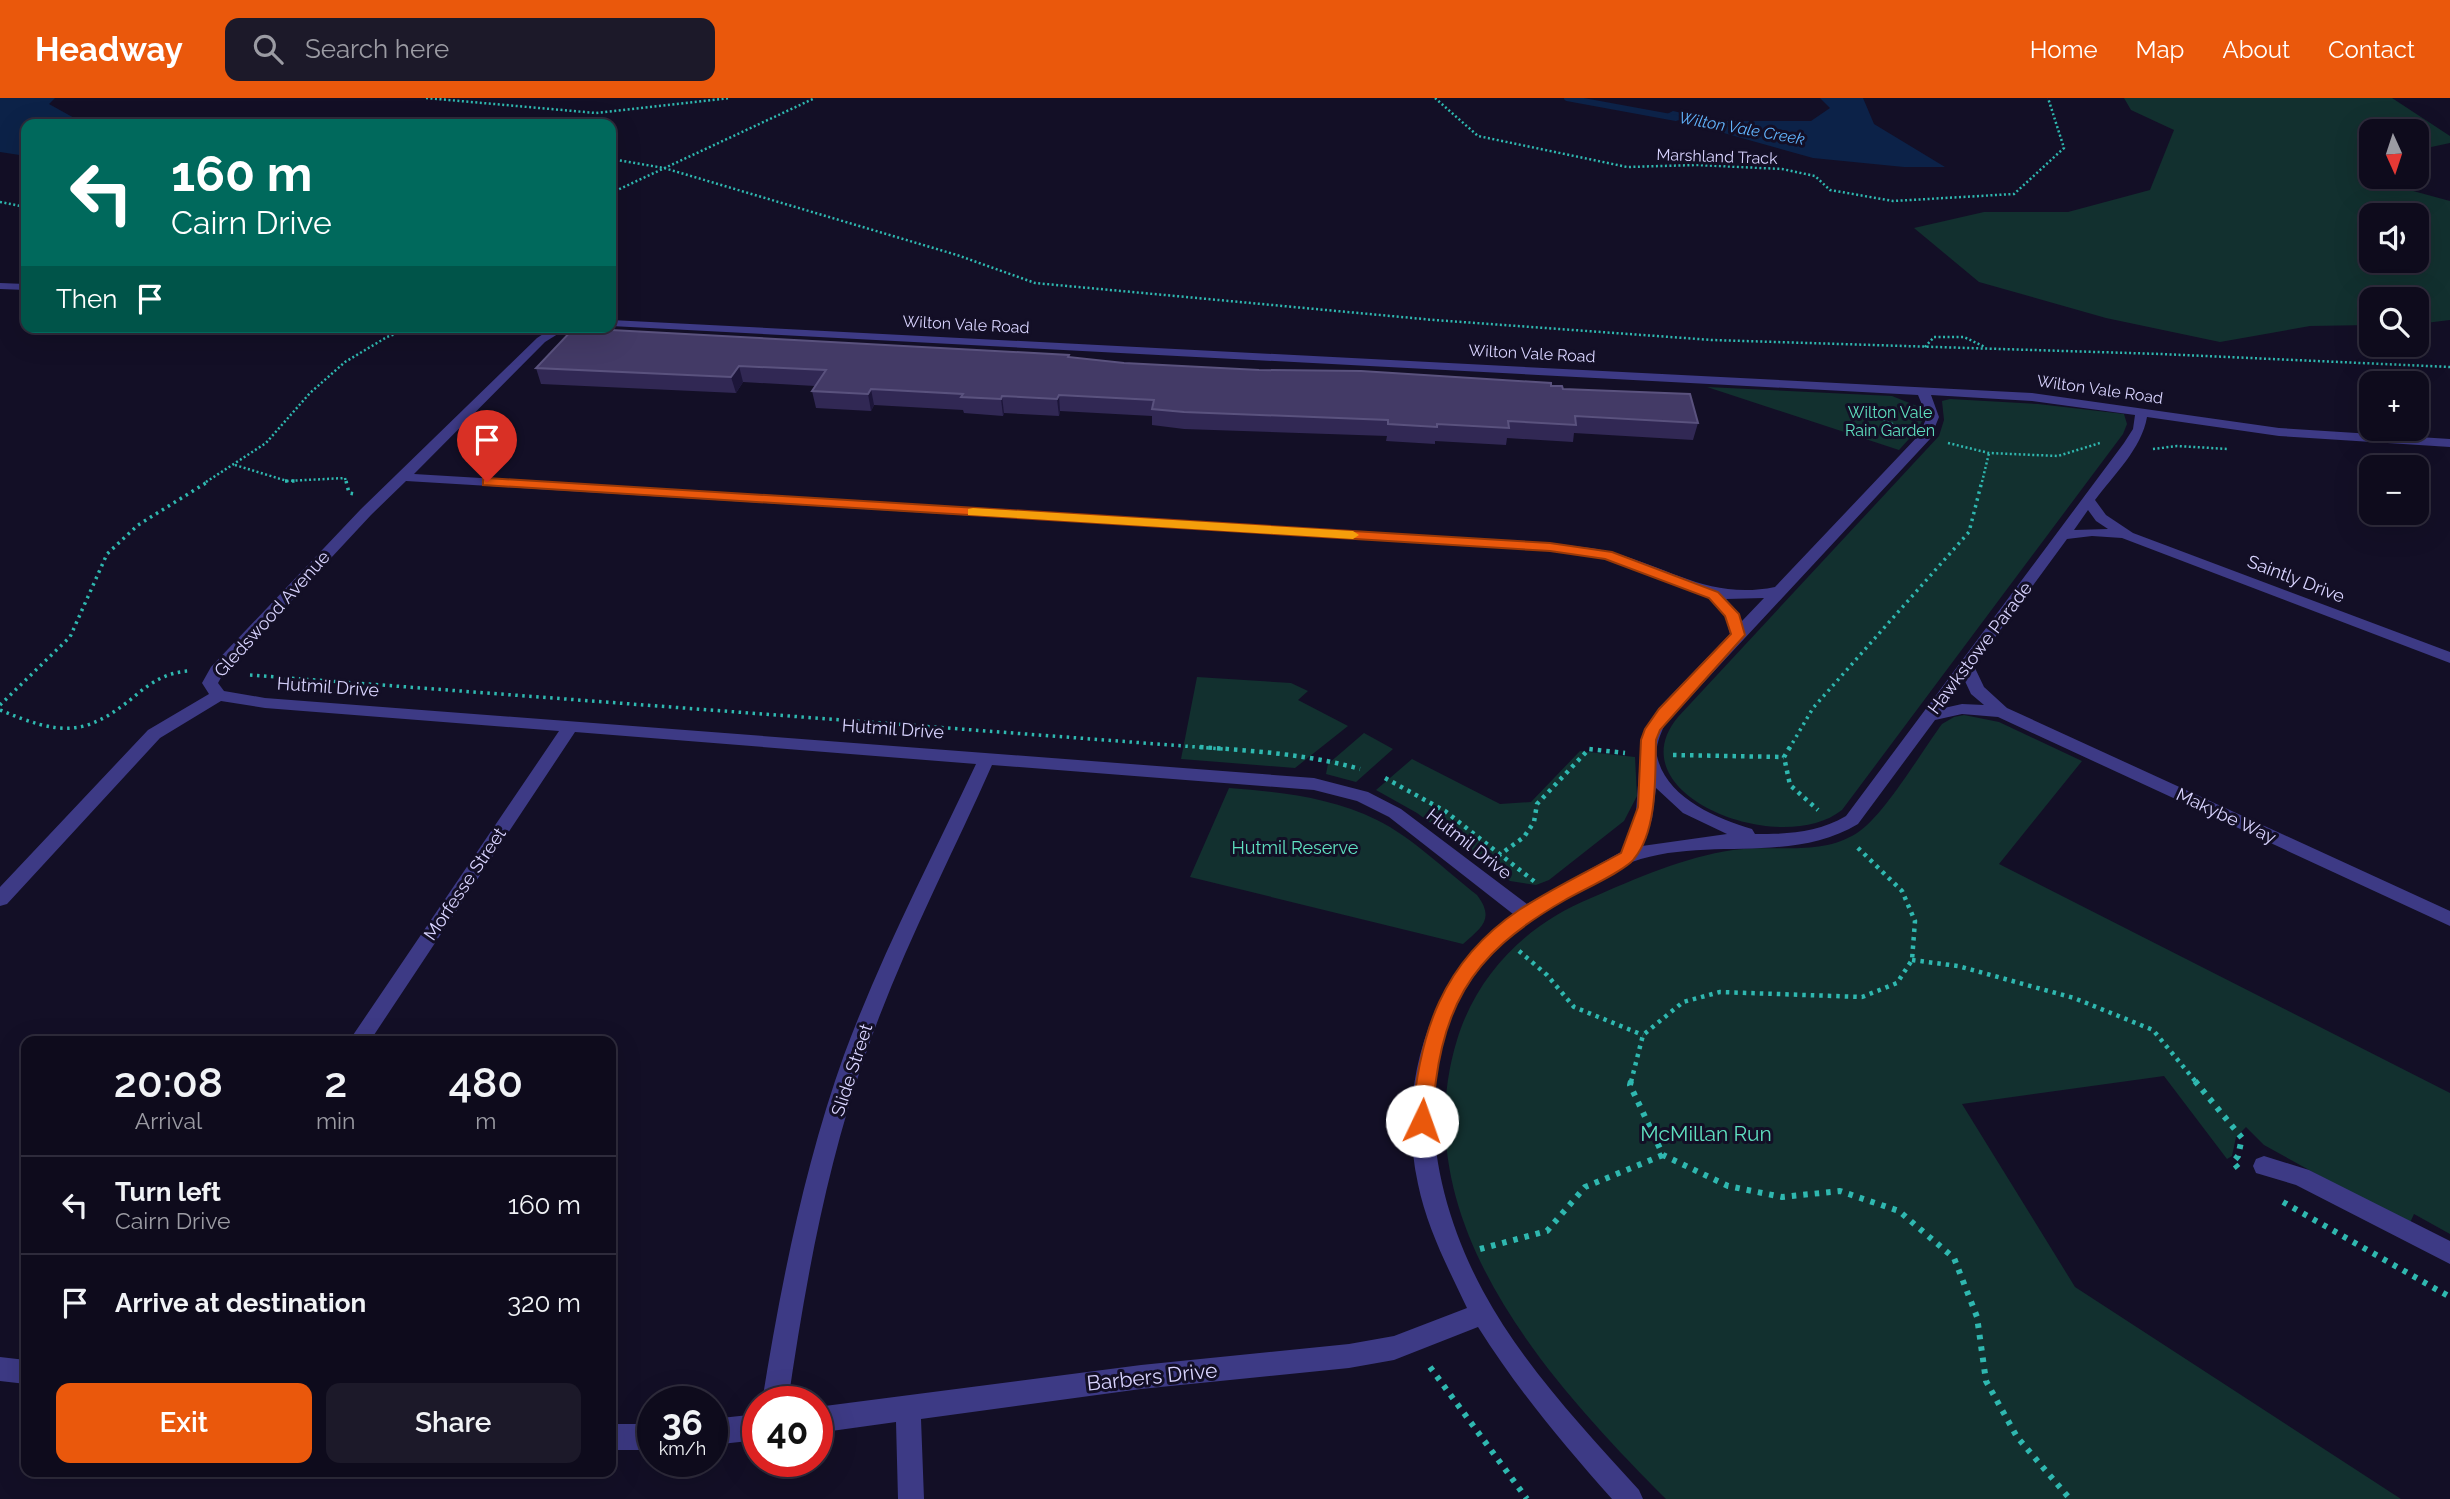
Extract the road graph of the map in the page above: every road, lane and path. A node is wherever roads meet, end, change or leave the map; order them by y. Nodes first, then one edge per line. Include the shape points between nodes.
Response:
1 (426, 98) edge
2 (452, 98) edge
3 (730, 98) edge
4 (815, 98) edge
5 (1435, 98) edge
6 (2048, 98) edge
7 (457, 102) junction
8 (616, 160) edge
9 (664, 168) junction
10 (616, 190) edge
11 (0, 202) edge
12 (21, 206) edge
13 (0, 286) edge
14 (21, 287) edge
15 (616, 323) edge
16 (393, 333) edge
17 (554, 333) edge
18 (1925, 347) junction
19 (1989, 349) junction
20 (2450, 367) edge
21 (1923, 391) junction
22 (2142, 411) junction
23 (1925, 436) junction
24 (2450, 443) edge
25 (2130, 444) junction
26 (2160, 450) dead end
27 (1989, 453) junction
28 (234, 465) junction
29 (403, 477) junction
30 (382, 496) junction
31 (2088, 500) junction
32 (2063, 535) junction
33 (2128, 536) junction
34 (1780, 590) junction
35 (1713, 595) junction
36 (1738, 635) junction
37 (2450, 658) edge
38 (1967, 667) junction
39 (217, 671) junction
40 (219, 695) junction
41 (0, 708) edge
42 (2001, 712) junction
43 (1929, 716) junction
44 (570, 728) junction
45 (1650, 755) junction
46 (987, 757) junction
47 (1784, 757) junction
48 (1839, 829) junction
49 (1781, 839) junction
50 (1628, 856) junction
51 (1494, 860) dead end
52 (0, 899) edge
53 (1526, 914) junction
54 (2450, 919) edge
55 (1498, 935) junction
56 (1912, 960) junction
57 (1643, 1035) junction
58 (362, 1036) edge
59 (1663, 1155) junction
60 (2264, 1166) dead end
61 (2240, 1171) dead end
62 (2271, 1195) dead end
63 (2450, 1253) edge
64 (1454, 1255) junction
65 (2450, 1297) edge
66 (1482, 1313) junction
67 (1430, 1367) dead end
68 (0, 1369) edge
69 (21, 1371) edge
70 (777, 1386) edge
71 (908, 1409) junction
72 (833, 1418) edge
73 (616, 1437) edge
74 (637, 1437) edge
75 (911, 1499) edge
76 (1527, 1499) edge
77 (1630, 1499) edge
78 (2070, 1499) edge

1 - 7 path
2 - 7 path
3 - 7 path via 596,113
4 - 9 path
5 - 6 path, Marshland Track via 1478,135 1627,167 1782,169 1815,176 1830,190 1893,201 2014,194 2064,148
8 - 9 path
9 - 10 path
9 - 18 path via 957,255 1035,283 1712,340
11 - 12 path
13 - 14 street
15 - 21 street, Wilton Vale Road
16 - 28 path via 311,391 274,437
17 - 29 street, Gledswood Avenue
18 - 19 path
18 - 19 path via 1934,337 1964,337
19 - 20 path
21 - 22 street, Wilton Vale Road via 2032,397
21 - 23 street via 1933,417
22 - 24 street, Wilton Vale Road via 2295,434
22 - 25 street, Hawkstowe Parade
23 - 27 path
23 - 34 street
25 - 26 path
25 - 27 path via 2110,440 2058,456
25 - 31 street, Hawkstowe Parade
27 - 47 path via 1969,532 1813,708
28 - 30 path via 287,481 345,478 349,493
28 - 41 path via 138,525 107,554 70,637
29 - 30 street, Gledswood Avenue
29 - 35 street via 1550,547 1608,555
30 - 39 street, Gledswood Avenue
31 - 32 street, Hawkstowe Parade
31 - 33 street, Saintly Drive via 2101,518
32 - 33 street, Saintly Drive
32 - 38 street, Hawkstowe Parade
33 - 37 street, Saintly Drive
34 - 35 street via 1749,597
34 - 36 street
35 - 36 street via 1732,614
36 - 45 street via 1658,720 1649,740
38 - 42 street, Makybe Way via 1977,690
38 - 43 street, Hawkstowe Parade
39 - 40 street, Gledswood Avenue via 210,683
39 - 41 path via 175,671 96,724 36,725
40 - 44 street, Hutmil Drive via 265,703
40 - 52 street, Gledswood Avenue via 154,734
42 - 43 street, Makybe Way via 1962,709
42 - 54 street, Makybe Way
43 - 48 street, Hawkstowe Parade via 1862,809
44 - 46 street, Hutmil Drive
44 - 58 street, Morfesse Street
45 - 47 path
45 - 49 street, Hawkstowe Parade via 1660,782 1688,809 1727,829
45 - 50 street via 1646,807
45 - 51 path via 1590,749 1537,804 1534,822 1524,837
46 - 53 street, Hutmil Drive via 1314,784 1362,796 1395,813
46 - 70 street, Slide Street via 906,930 844,1086 814,1192
47 - 48 path via 1790,785
48 - 49 street, Hawkstowe Parade via 1808,838
48 - 56 path via 1902,891 1915,921
49 - 50 street, Hawkstowe Parade via 1722,841
50 - 53 street, Hawkstowe Parade
53 - 55 street, Hawkstowe Parade
55 - 57 path via 1547,975 1574,1007
55 - 64 street, Hawkstowe Parade via 1454,989 1432,1043 1426,1073 1422,1137 1426,1171
56 - 57 path via 1897,983 1862,998 1720,992 1683,1002
56 - 61 path via 1958,966 2074,998 2153,1030 2242,1138 2233,1162
57 - 59 path via 1630,1085
59 - 64 path via 1585,1187 1547,1231
59 - 78 path via 1728,1186 1782,1197 1840,1191 1899,1211 1954,1258 1977,1317 1986,1381 2017,1437
60 - 63 street via 2301,1177
62 - 65 path
64 - 66 street, Hawkstowe Parade
66 - 71 street, Barbers Drive via 1425,1338 1349,1356 1141,1377
66 - 77 street, Hawkstowe Parade via 1544,1402
67 - 76 path
68 - 69 street
71 - 72 street, Barbers Drive
71 - 75 street
73 - 74 street

